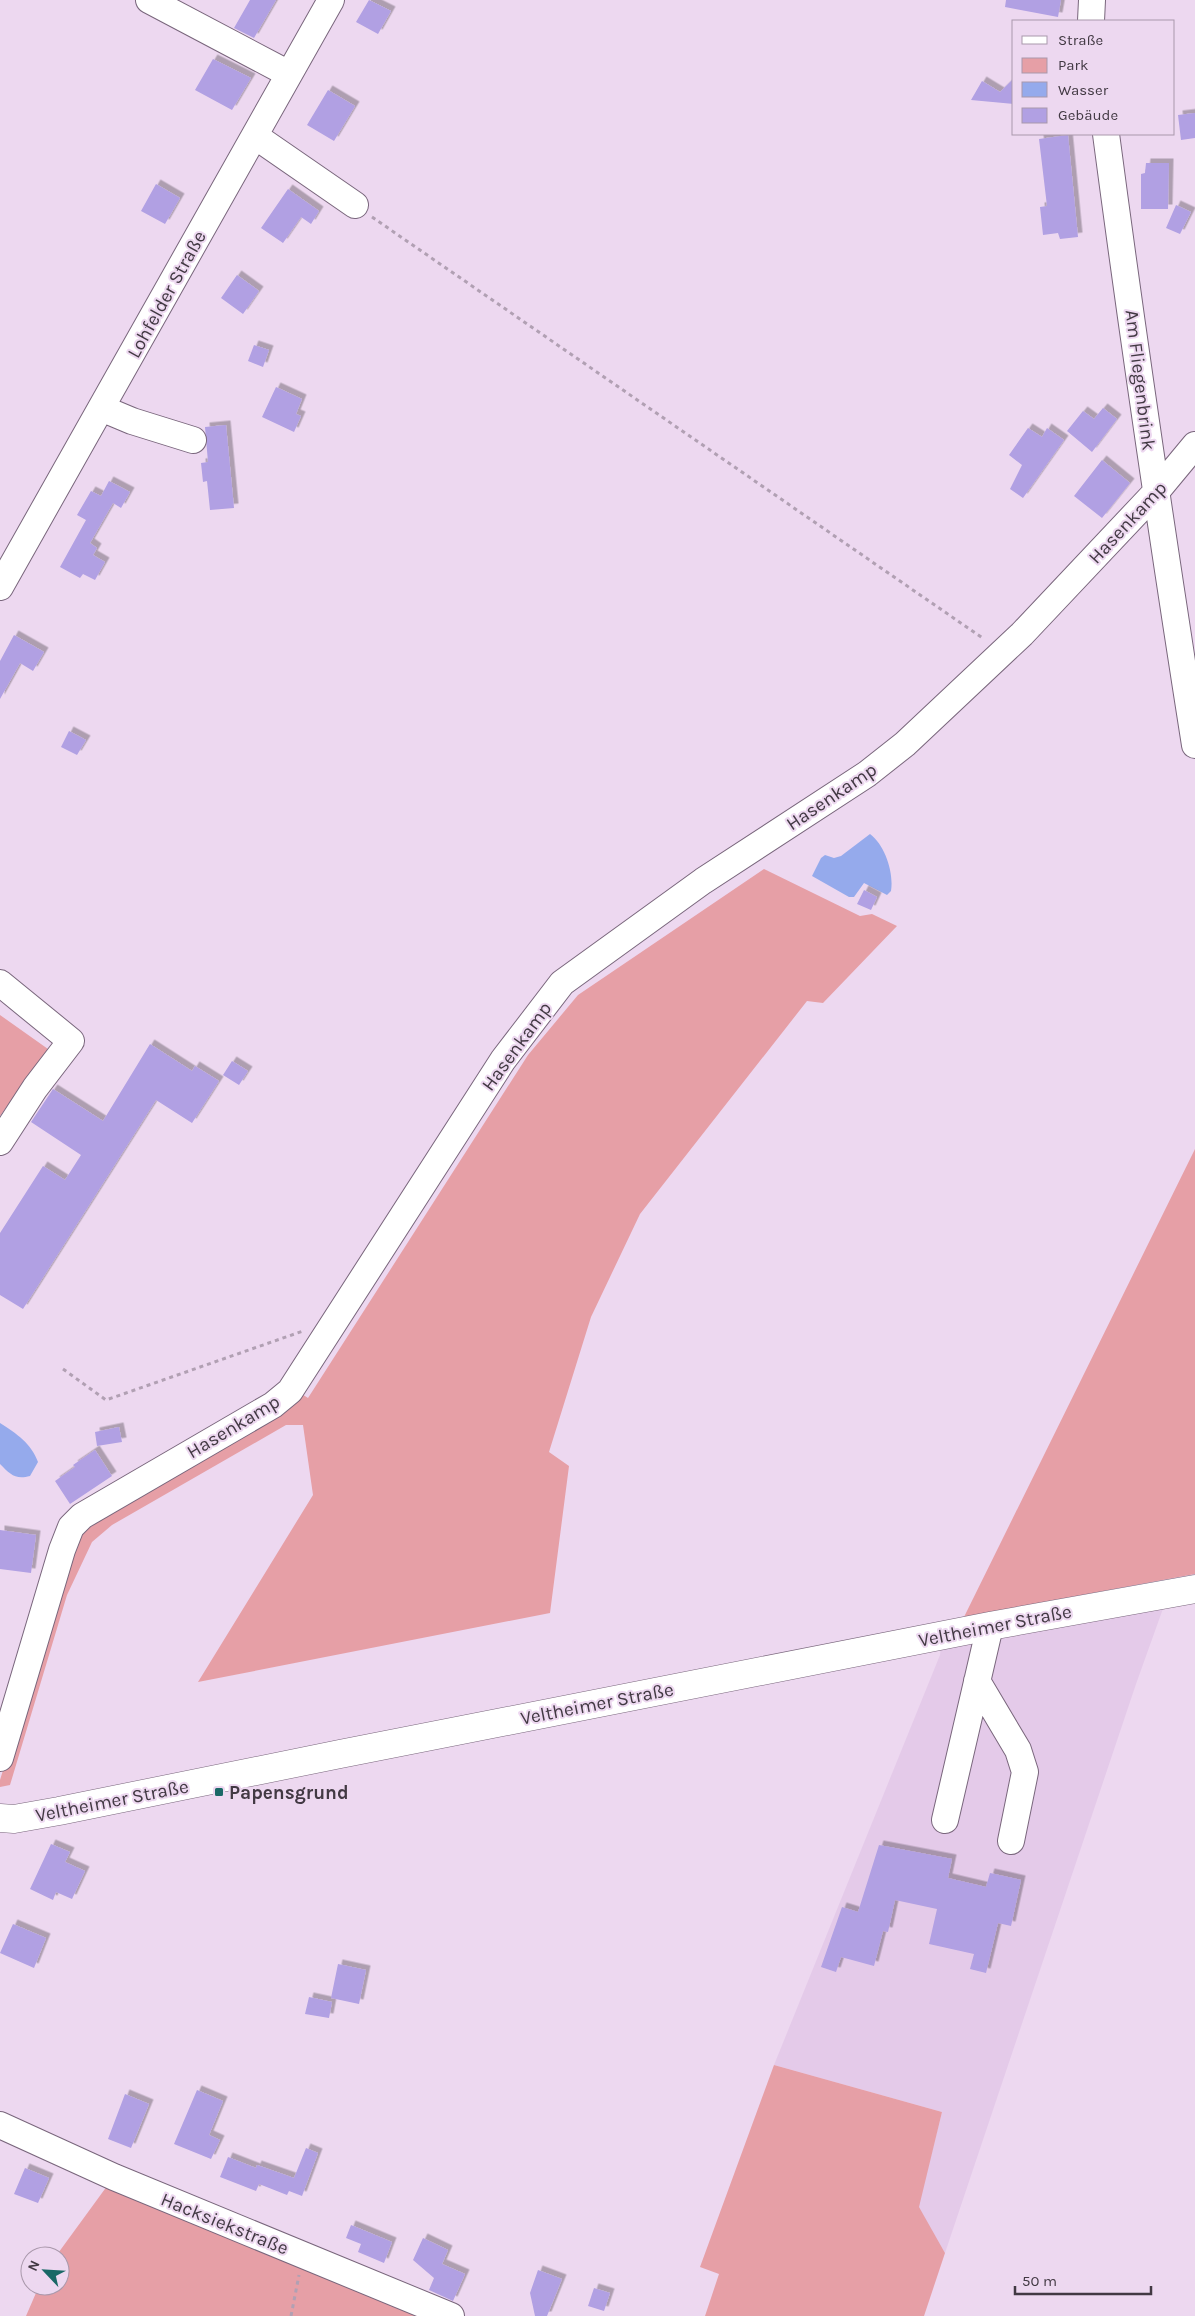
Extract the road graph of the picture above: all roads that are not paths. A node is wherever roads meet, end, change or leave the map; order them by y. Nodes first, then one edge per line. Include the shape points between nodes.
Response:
1 (149, 0) edge
2 (331, 0) edge
3 (1092, 0) edge
4 (1090, 20) edge
5 (289, 74) junction
6 (1106, 135) edge
7 (255, 136) junction
8 (355, 205) road end
9 (101, 408) junction
10 (193, 440) dead end
11 (1195, 445) edge
12 (1156, 492) junction
13 (0, 588) edge
14 (1195, 745) edge
15 (0, 983) edge
16 (0, 1142) edge
17 (1195, 1588) edge
18 (990, 1626) junction
19 (977, 1681) junction
20 (0, 1758) edge
21 (0, 1818) edge
22 (946, 1820) dead end
23 (1011, 1840) dead end
24 (0, 2125) edge
25 (451, 2316) edge

1 - 5 street
2 - 5 street, Lohfelder Straße
3 - 4 street
5 - 7 street, Lohfelder Straße
6 - 12 street, Am Fliegenbrink
7 - 8 street
7 - 9 street, Lohfelder Straße
9 - 10 street
9 - 13 street, Lohfelder Straße
11 - 12 street, Hasenkamp
12 - 14 street, Am Fliegenbrink
12 - 20 street, Hasenkamp via 1022,634 905,744 867,774 703,881 562,982 503,1060 290,1391 273,1405 82,1516 71,1527
15 - 16 street via 71,1041
17 - 18 main road, Veltheimer Straße
18 - 19 street
18 - 21 main road, Veltheimer Straße via 59,1811 14,1819
19 - 22 street
19 - 23 street via 1018,1750 1025,1772
24 - 25 street, Hacksiekstraße via 114,2177

